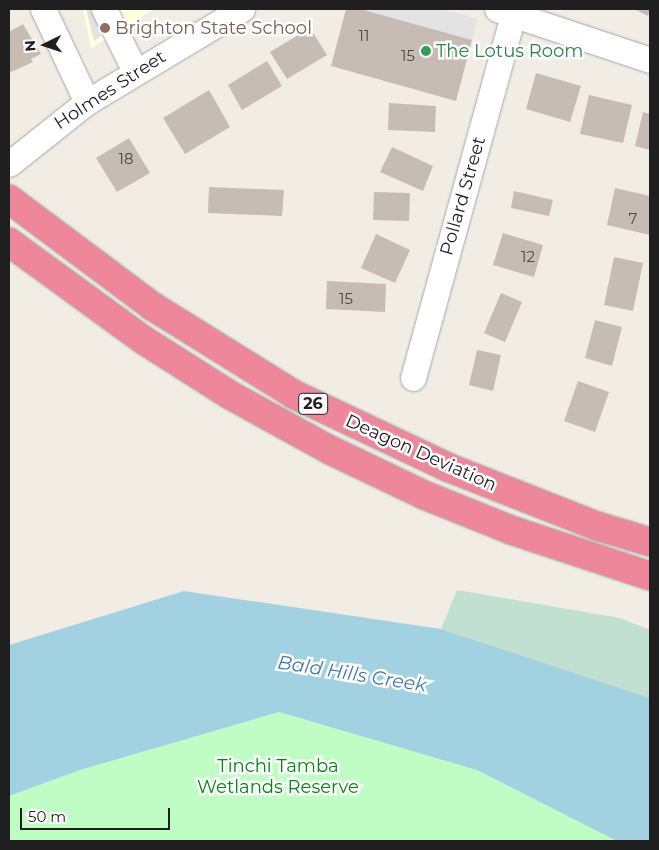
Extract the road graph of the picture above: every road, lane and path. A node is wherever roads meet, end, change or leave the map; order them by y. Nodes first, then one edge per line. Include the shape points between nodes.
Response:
1 (43, 9) edge
2 (104, 9) edge
3 (242, 9) edge
4 (505, 11) edge
5 (650, 60) edge
6 (135, 71) junction
7 (87, 102) junction
8 (9, 164) edge
9 (9, 199) edge
10 (9, 242) edge
11 (412, 378) dead end
12 (650, 542) edge
13 (650, 576) edge

1 - 7 street
2 - 6 street
3 - 6 street, Holmes Street
4 - 5 street
4 - 11 street, Pollard Street
6 - 7 street, Holmes Street
7 - 8 street, Holmes Street
9 - 12 highway, Deagon Deviation / 26 via 152,306 295,394 447,467 596,526
10 - 13 highway, Deagon Deviation / 26 via 145,342 230,395 330,450 424,495 511,530

